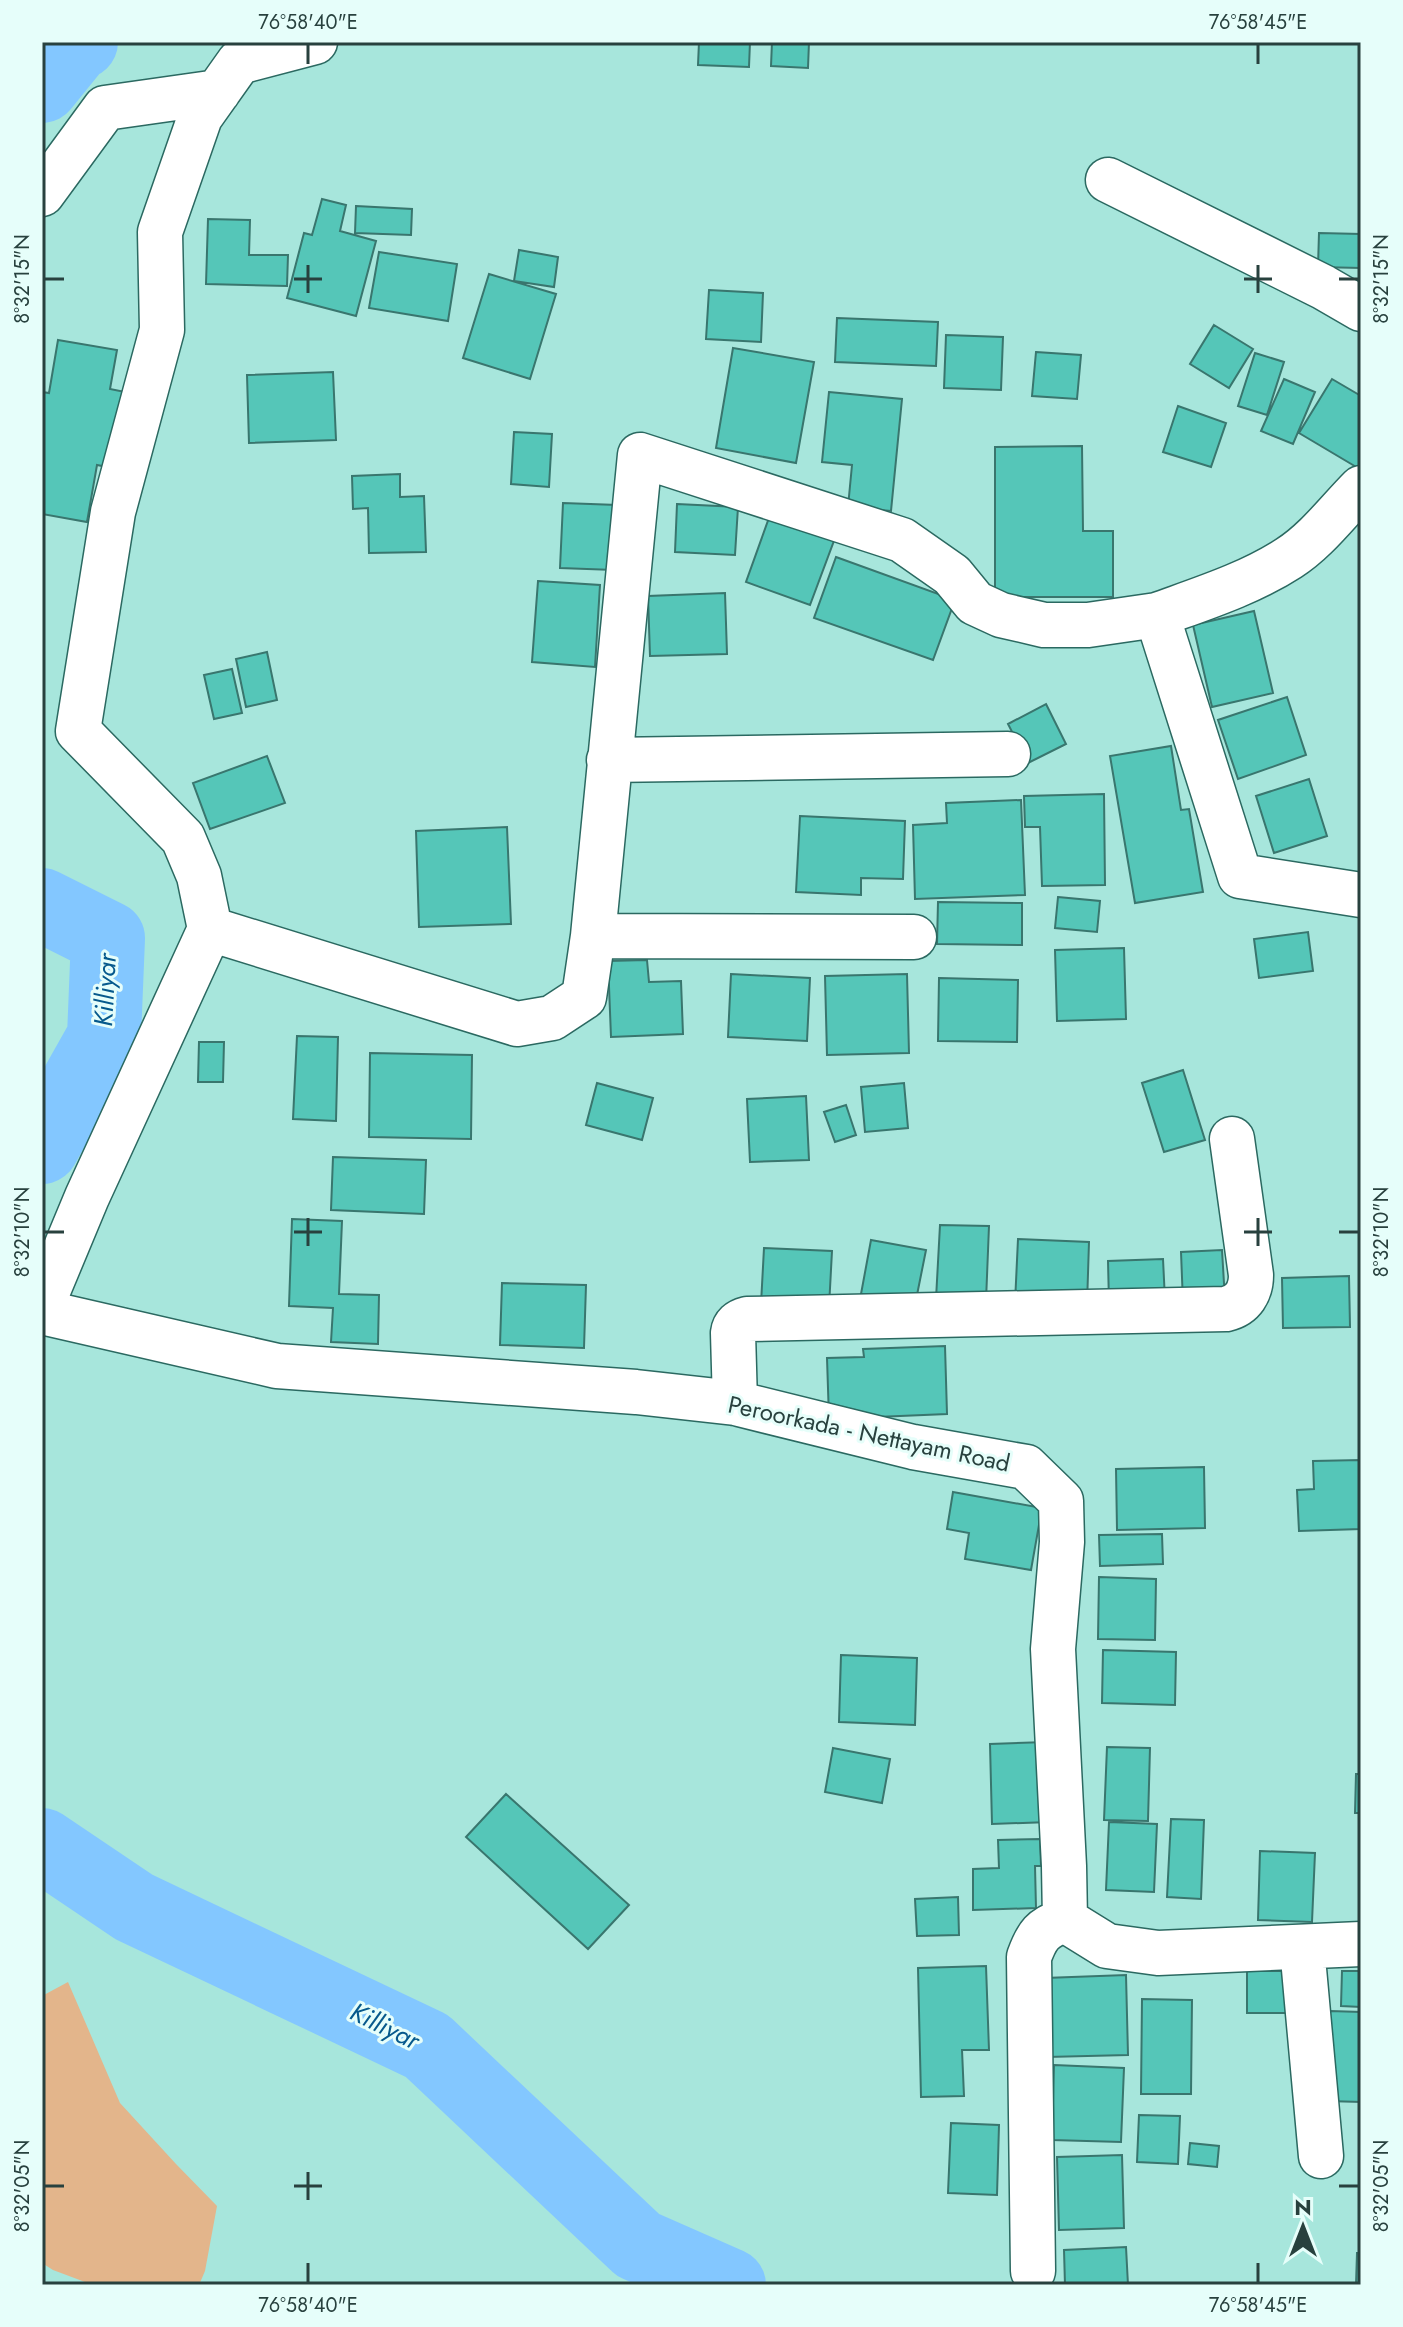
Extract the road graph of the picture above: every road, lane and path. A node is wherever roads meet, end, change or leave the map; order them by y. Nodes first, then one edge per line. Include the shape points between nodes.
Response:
1 (315, 42) edge
2 (218, 92) junction
3 (1108, 180) dead end
4 (42, 194) edge
5 (1361, 309) edge
6 (1361, 488) edge
7 (1157, 615) junction
8 (1008, 754) dead end
9 (609, 760) junction
10 (1361, 895) edge
11 (210, 929) junction
12 (593, 936) junction
13 (914, 937) dead end
14 (1232, 1139) dead end
15 (42, 1305) edge
16 (42, 1312) edge
17 (735, 1403) junction
18 (1065, 1920) junction
19 (1361, 1944) edge
20 (1302, 1947) junction
21 (1321, 2156) dead end
22 (1033, 2271) dead end

1 - 2 street via 239,62
2 - 4 street via 105,108
2 - 11 street via 200,117 160,232 162,330 113,512 78,731 183,838 199,876
3 - 5 street
6 - 7 street via 1290,557 1230,588
7 - 9 street via 1044,625 1001,615 975,603 952,575 902,540 640,455
7 - 10 street via 1240,876
8 - 9 street
9 - 12 street
11 - 12 street via 517,1024 552,1018 584,997
11 - 15 street
12 - 13 street
14 - 17 street via 1251,1275 1248,1291 1237,1305 741,1320 733,1329
16 - 17 street, Peroorkada - Nettayam Road via 277,1366
17 - 18 street, Peroorkada - Nettayam Road via 913,1447 1026,1467 1061,1501 1053,1649
18 - 20 street via 1107,1946 1158,1953
18 - 22 street via 1049,1925 1036,1938 1029,1957
19 - 20 street
20 - 21 street

